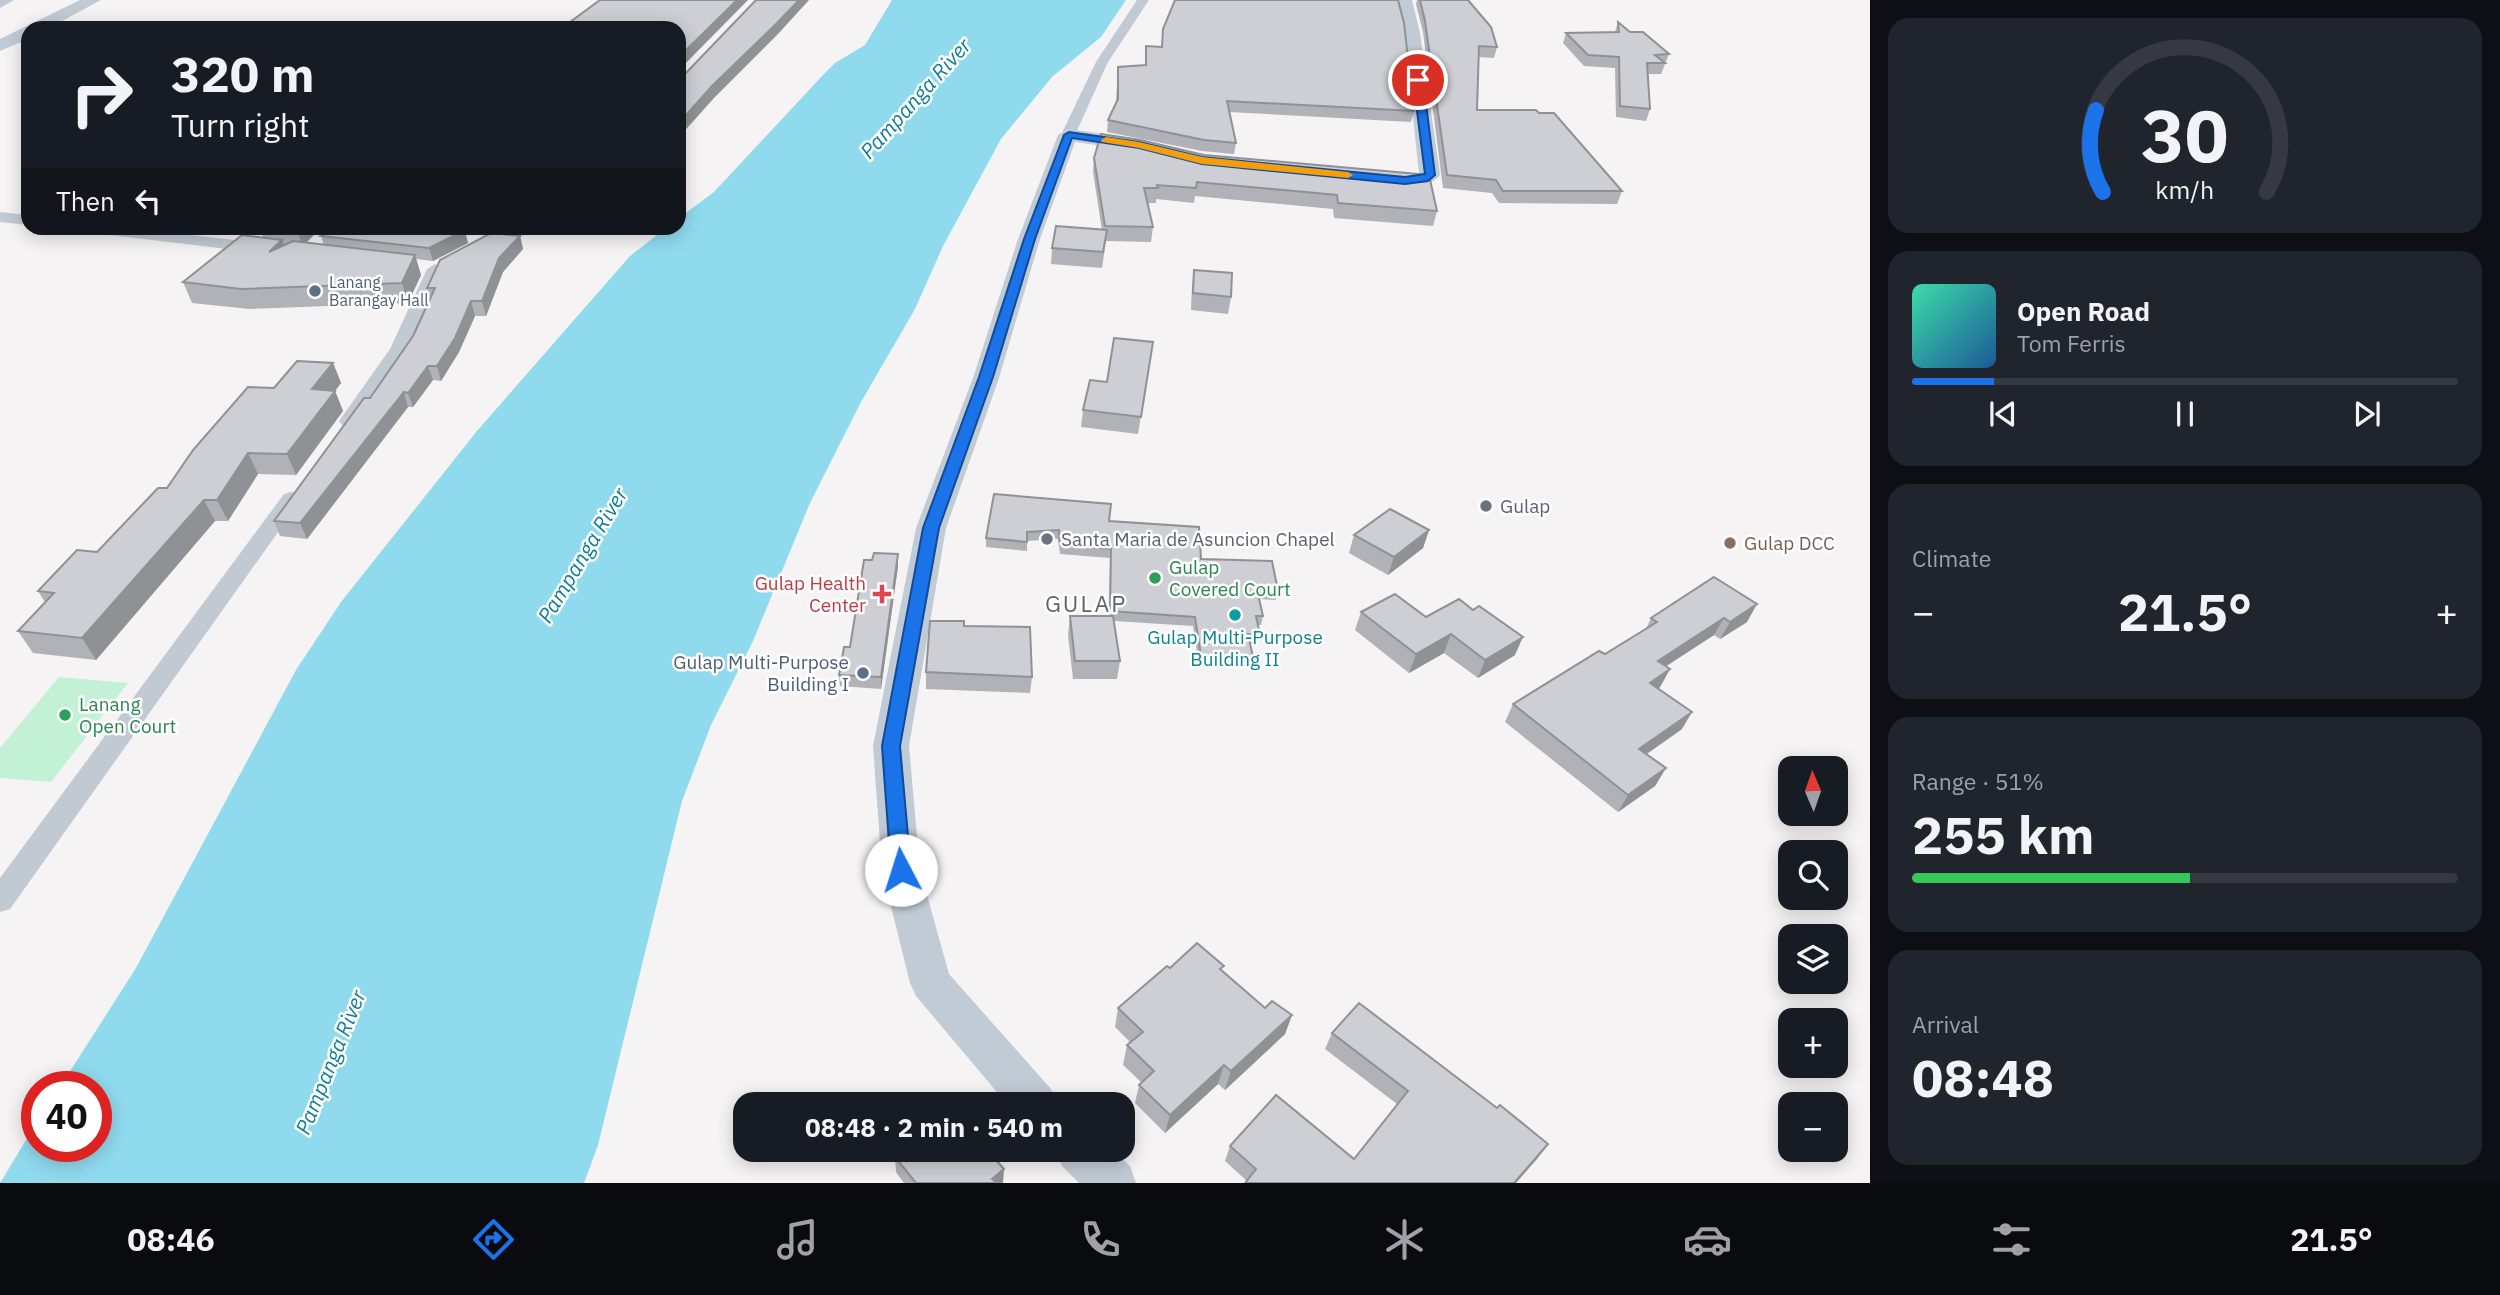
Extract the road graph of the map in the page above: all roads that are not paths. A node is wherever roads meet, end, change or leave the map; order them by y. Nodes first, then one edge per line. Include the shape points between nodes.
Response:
1 (8, 0) edge
2 (93, 0) edge
3 (1143, 0) edge
4 (1404, 0) edge
5 (0, 4) edge
6 (50, 21) edge
7 (21, 36) edge
8 (0, 46) edge
9 (1069, 135) junction
10 (1155, 148) edge
11 (1367, 177) edge
12 (0, 217) edge
13 (21, 219) edge
14 (153, 235) edge
15 (501, 235) edge
16 (272, 249) edge
17 (338, 435) edge
18 (307, 476) edge
19 (0, 900) edge
20 (1025, 1092) edge
21 (1091, 1162) edge
22 (1113, 1183) edge

1 - 5 street
2 - 6 street
3 - 9 street via 1102,62
4 - 11 street via 1430,175 1405,180
7 - 8 street
9 - 10 street
9 - 20 street via 931,528 891,746 901,870 931,983
12 - 13 street
14 - 16 street
15 - 17 street via 442,264 399,349
18 - 19 street
21 - 22 street

